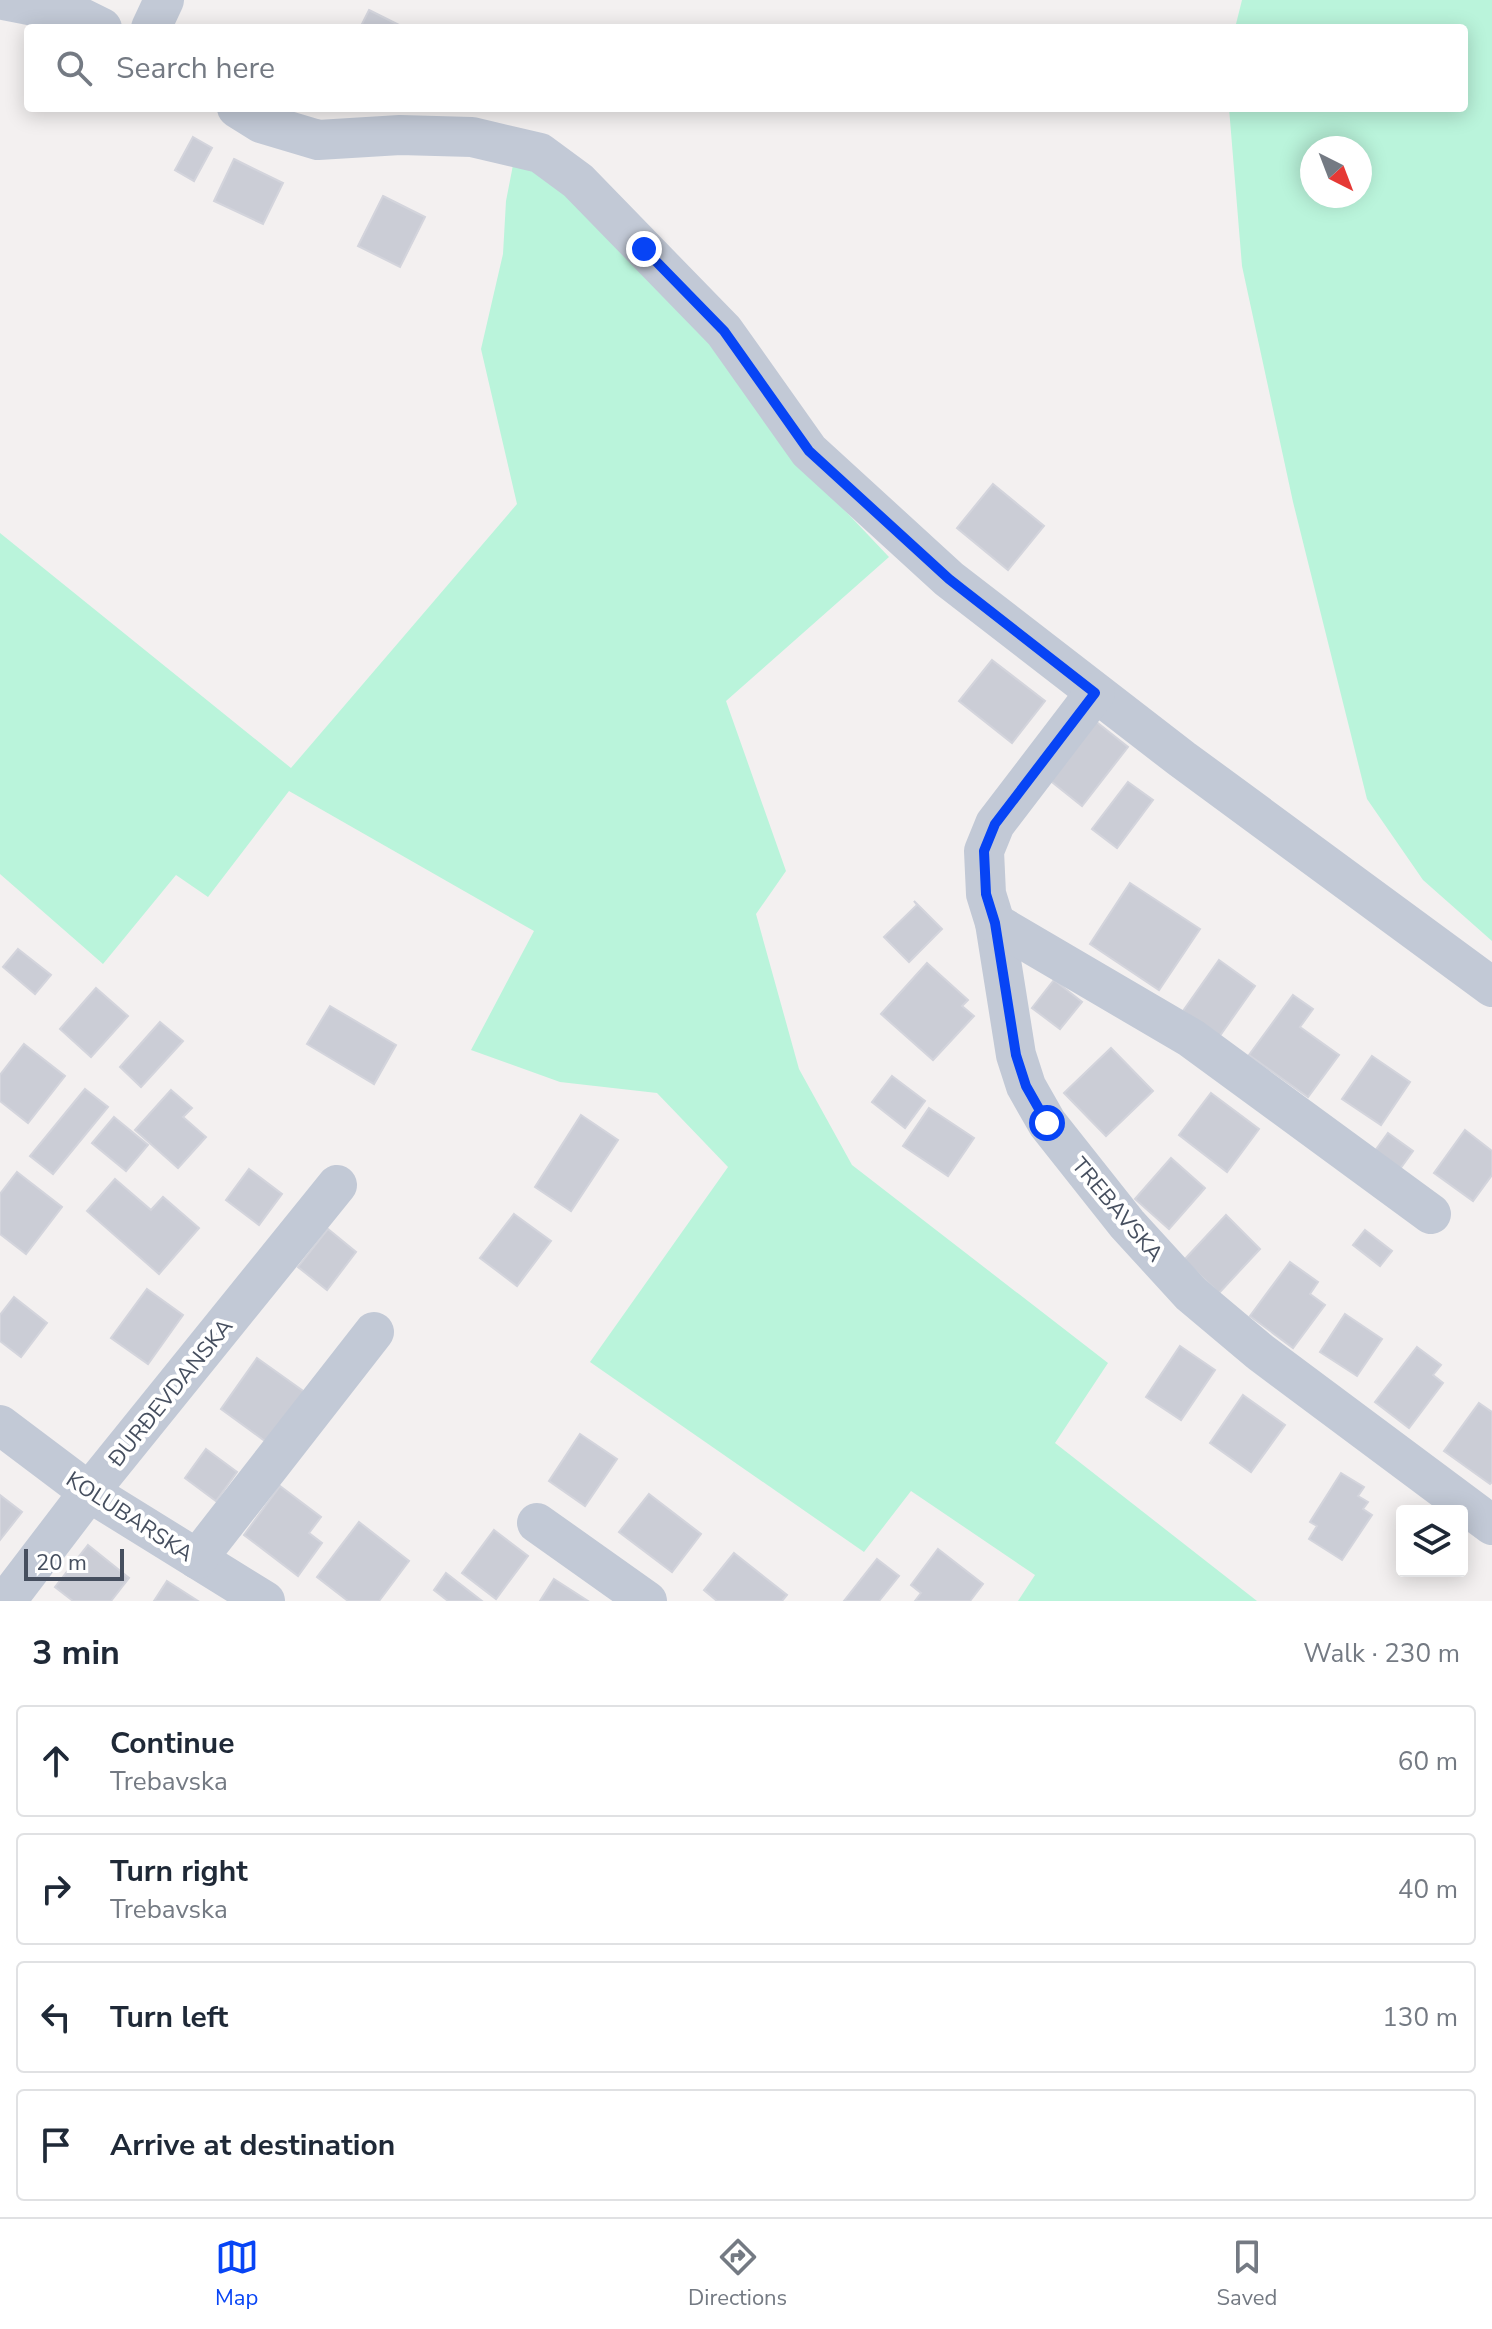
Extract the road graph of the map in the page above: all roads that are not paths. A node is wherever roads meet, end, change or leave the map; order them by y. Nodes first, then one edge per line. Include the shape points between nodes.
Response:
1 (3, 0) edge
2 (164, 0) edge
3 (94, 24) edge
4 (153, 24) edge
5 (243, 112) edge
6 (1095, 693) junction
7 (995, 923) junction
8 (1492, 987) edge
9 (337, 1185) dead end
10 (1431, 1214) dead end
11 (374, 1332) dead end
12 (0, 1425) edge
13 (89, 1492) junction
14 (537, 1523) dead end
15 (1492, 1525) edge
16 (197, 1559) junction
17 (6, 1601) edge
18 (265, 1601) edge
19 (647, 1601) edge

1 - 3 street via 74,14
2 - 4 street
5 - 6 street via 261,123 318,140 472,137 540,153 578,181 724,331 809,451 949,579
6 - 7 street, TREBAVSKA via 995,824 984,851 986,894
6 - 8 street
7 - 10 street via 1191,1038
7 - 15 street, TREBAVSKA via 1016,1055 1026,1086 1047,1123 1127,1224 1191,1294 1260,1352
9 - 13 street, ĐURĐEVDANSKA
11 - 16 street
12 - 13 street, KOLUBARSKA
13 - 16 street, KOLUBARSKA
13 - 17 street, ĐURĐEVDANSKA
14 - 19 street
16 - 18 street, KOLUBARSKA

